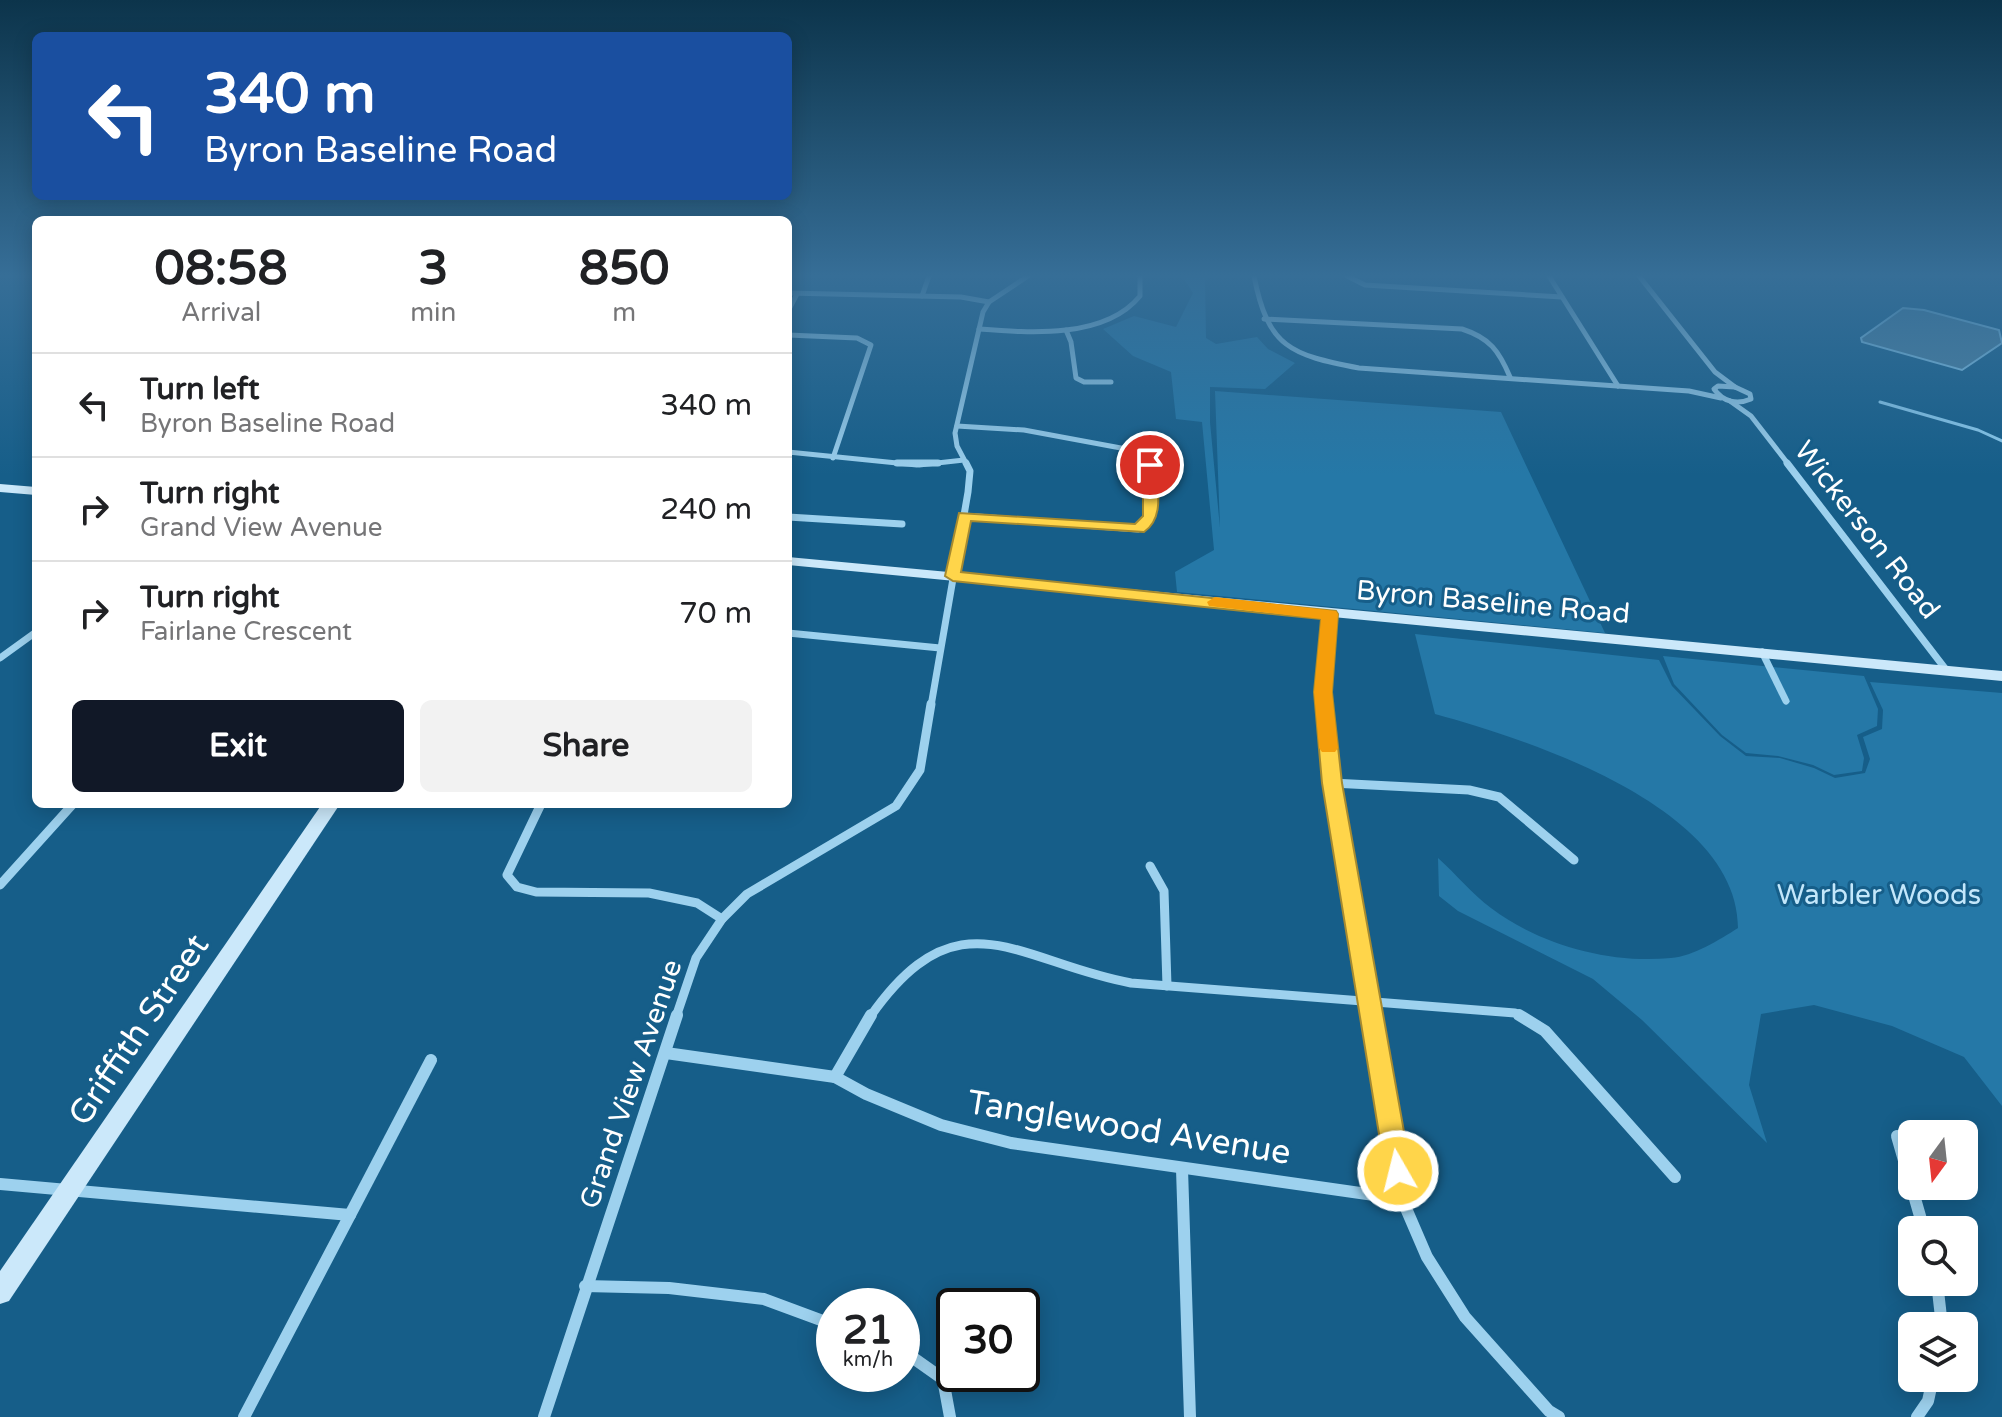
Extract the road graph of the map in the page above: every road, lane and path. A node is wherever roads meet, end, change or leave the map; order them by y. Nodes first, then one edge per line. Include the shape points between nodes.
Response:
1 (865, 342) edge
2 (976, 342) edge
3 (1072, 342) edge
4 (1284, 342) edge
5 (1493, 342) edge
6 (1590, 342) edge
7 (1691, 342) edge
8 (1715, 372) junction
9 (1510, 377) junction
10 (1111, 382) dead end
11 (1618, 386) junction
12 (1735, 387) junction
13 (1716, 388) junction
14 (1689, 391) junction
15 (1721, 398) junction
16 (1730, 401) junction
17 (1748, 402) junction
18 (1751, 416) junction
19 (957, 426) junction
20 (792, 453) edge
21 (833, 458) junction
22 (964, 460) junction
23 (0, 488) edge
24 (32, 491) edge
25 (964, 516) junction
26 (792, 517) edge
27 (902, 524) dead end
28 (792, 561) edge
29 (953, 576) junction
30 (1330, 614) junction
31 (792, 633) edge
32 (32, 635) edge
33 (940, 648) junction
34 (1762, 652) junction
35 (0, 658) edge
36 (1947, 671) junction
37 (2002, 676) edge
38 (1786, 701) dead end
39 (1332, 783) junction
40 (69, 808) edge
41 (328, 808) edge
42 (539, 808) edge
43 (1574, 860) dead end
44 (1150, 866) dead end
45 (0, 885) edge
46 (722, 919) junction
47 (1167, 986) junction
48 (1369, 1004) junction
49 (666, 1053) junction
50 (431, 1060) dead end
51 (835, 1077) junction
52 (1897, 1136) dead end
53 (1182, 1169) junction
54 (1675, 1177) dead end
55 (0, 1184) edge
56 (70, 1190) junction
57 (1402, 1199) junction
58 (350, 1215) junction
59 (1920, 1216) edge
60 (585, 1286) junction
61 (0, 1292) edge
62 (816, 1318) edge
63 (920, 1363) edge
64 (1930, 1392) edge
65 (1551, 1415) edge
66 (244, 1417) edge
67 (544, 1417) edge
68 (950, 1417) edge
69 (1190, 1417) edge
70 (1917, 1417) edge

1 - 21 street via 871,345
2 - 19 street, Grand View Avenue
3 - 10 street via 1076,378
4 - 9 street via 1300,353 1359,368
5 - 9 street
6 - 11 street
7 - 8 street
8 - 12 street
8 - 13 street
9 - 11 street
11 - 14 street
12 - 13 street
12 - 17 street via 1750,394
13 - 14 street
13 - 15 street
14 - 15 street
15 - 16 street
16 - 17 street
16 - 18 street, Wickerson Road
17 - 18 street, Wickerson Road
18 - 36 street, Wickerson Road
19 - 22 street, Grand View Avenue via 957,446
19 - 25 street via 1024,430 1137,451 1150,465 1150,516 1138,529
20 - 21 street
21 - 22 street via 918,465
22 - 25 street, Grand View Avenue via 970,471
23 - 24 main road
25 - 29 street, Grand View Avenue
26 - 27 street
28 - 29 main road, Byron Baseline Road
29 - 30 main road, Byron Baseline Road
29 - 33 street, Grand View Avenue
30 - 34 main road, Byron Baseline Road
30 - 39 street via 1323,692
31 - 33 street
32 - 35 street
33 - 46 street, Grand View Avenue via 920,770 896,806 747,894
34 - 36 main road, Byron Baseline Road
34 - 38 street
36 - 37 main road, Byron Baseline Road
39 - 43 street via 1469,790 1499,797
39 - 48 street
40 - 45 street
41 - 56 main road, Griffith Street
42 - 46 street via 507,875 517,887 536,892 649,893 697,903
44 - 47 street via 1164,891
46 - 49 street, Grand View Avenue via 696,958
47 - 48 street
47 - 51 street via 1100,976 1048,956 970,941 903,976 865,1020
48 - 54 street via 1515,1013 1545,1031
48 - 57 street
49 - 51 street, Tanglewood Avenue
49 - 60 street, Grand View Avenue
50 - 58 street
51 - 53 street, Tanglewood Avenue via 941,1125 1011,1143
52 - 59 street
53 - 57 street, Tanglewood Avenue
53 - 69 street
55 - 56 street
56 - 58 street
56 - 61 main road, Griffith Street
57 - 65 street via 1427,1257 1465,1317
58 - 66 street
60 - 62 street via 669,1288 764,1299
60 - 67 street, Grand View Avenue
63 - 68 street via 943,1379
64 - 70 street

